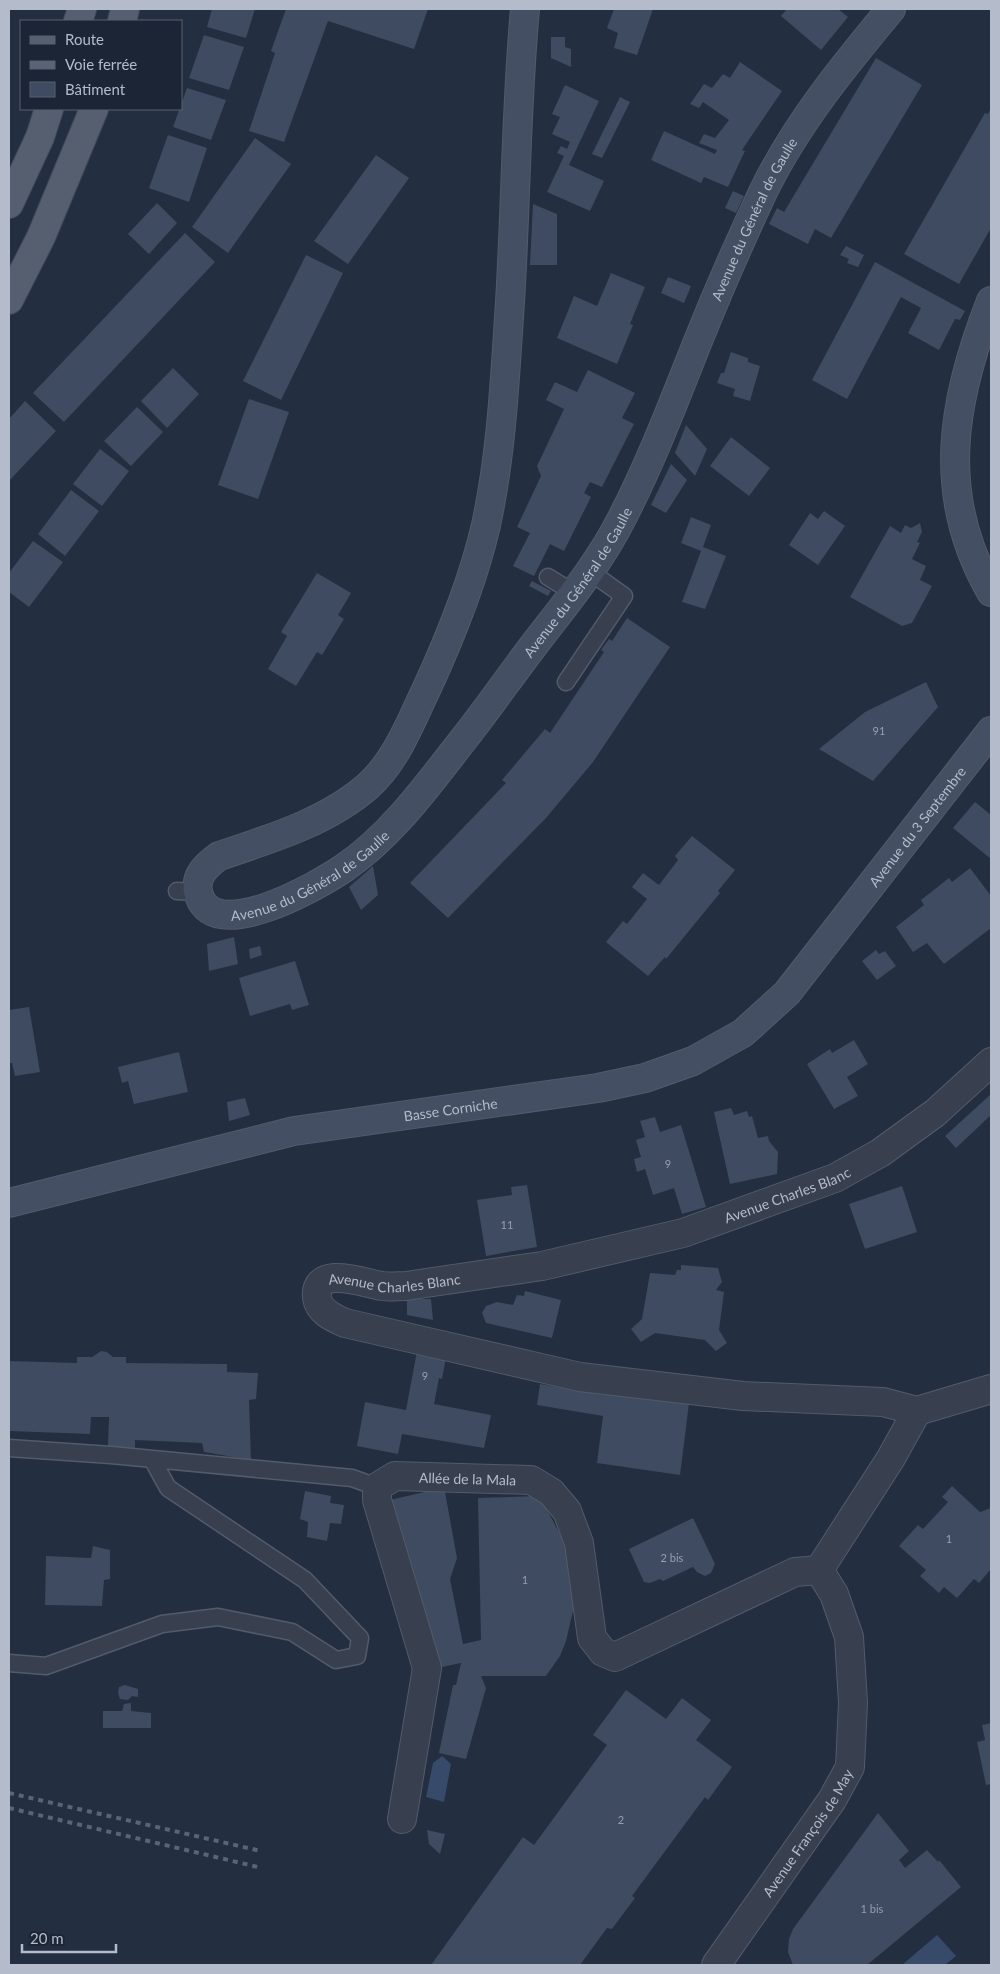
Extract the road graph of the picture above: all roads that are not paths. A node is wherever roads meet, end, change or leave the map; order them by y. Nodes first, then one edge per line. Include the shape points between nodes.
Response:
1 (524, 9) edge
2 (891, 9) edge
3 (49, 110) edge
4 (94, 110) edge
5 (9, 204) edge
6 (9, 300) edge
7 (991, 301) edge
8 (589, 571) junction
9 (548, 577) dead end
10 (991, 592) edge
11 (574, 593) junction
12 (566, 682) dead end
13 (991, 731) edge
14 (842, 923) joint
15 (991, 1062) edge
16 (9, 1203) edge
17 (991, 1389) edge
18 (917, 1411) junction
19 (9, 1448) edge
20 (152, 1459) junction
21 (377, 1487) junction
22 (818, 1570) junction
23 (9, 1663) edge
24 (402, 1819) dead end
25 (716, 1965) edge

1 - 11 street, Avenue du Général de Gaulle via 502,431 486,526 445,649 391,758 370,784 344,805 314,820 219,856 206,866 187,892 217,914 233,915 284,901 347,866 376,842 414,801
2 - 8 street, Avenue du Général de Gaulle via 829,83 795,134 764,190 697,342 654,454 620,522
3 - 5 main road via 40,137
4 - 6 main road via 41,237
7 - 10 street via 963,385 956,433 954,483 961,521 978,570
8 - 11 street, Avenue du Général de Gaulle
8 - 12 lane via 624,596
9 - 11 lane
13 - 14 street, Avenue du 3 Septembre
14 - 16 street, Basse Corniche via 787,993 743,1033 693,1061 645,1078 598,1088 294,1131
15 - 18 street, Avenue Charles Blanc via 935,1113 880,1153 835,1178 683,1233 542,1266 406,1286 383,1286 340,1277 328,1279 320,1286 317,1297 320,1307 330,1316 345,1322 580,1377 743,1396 883,1402
17 - 18 street
18 - 22 street via 891,1458
19 - 20 lane
20 - 21 lane via 352,1478
20 - 23 lane via 168,1488 305,1580 360,1638 356,1656 336,1660 292,1632 218,1617 162,1624 46,1666
21 - 22 street, Allée de la Mala via 395,1476 531,1480 551,1492 567,1511 579,1543 592,1638 603,1652 615,1657 795,1572
21 - 24 street via 427,1668
22 - 25 street, Avenue François de May via 834,1594 849,1637 854,1703 850,1767 832,1800

